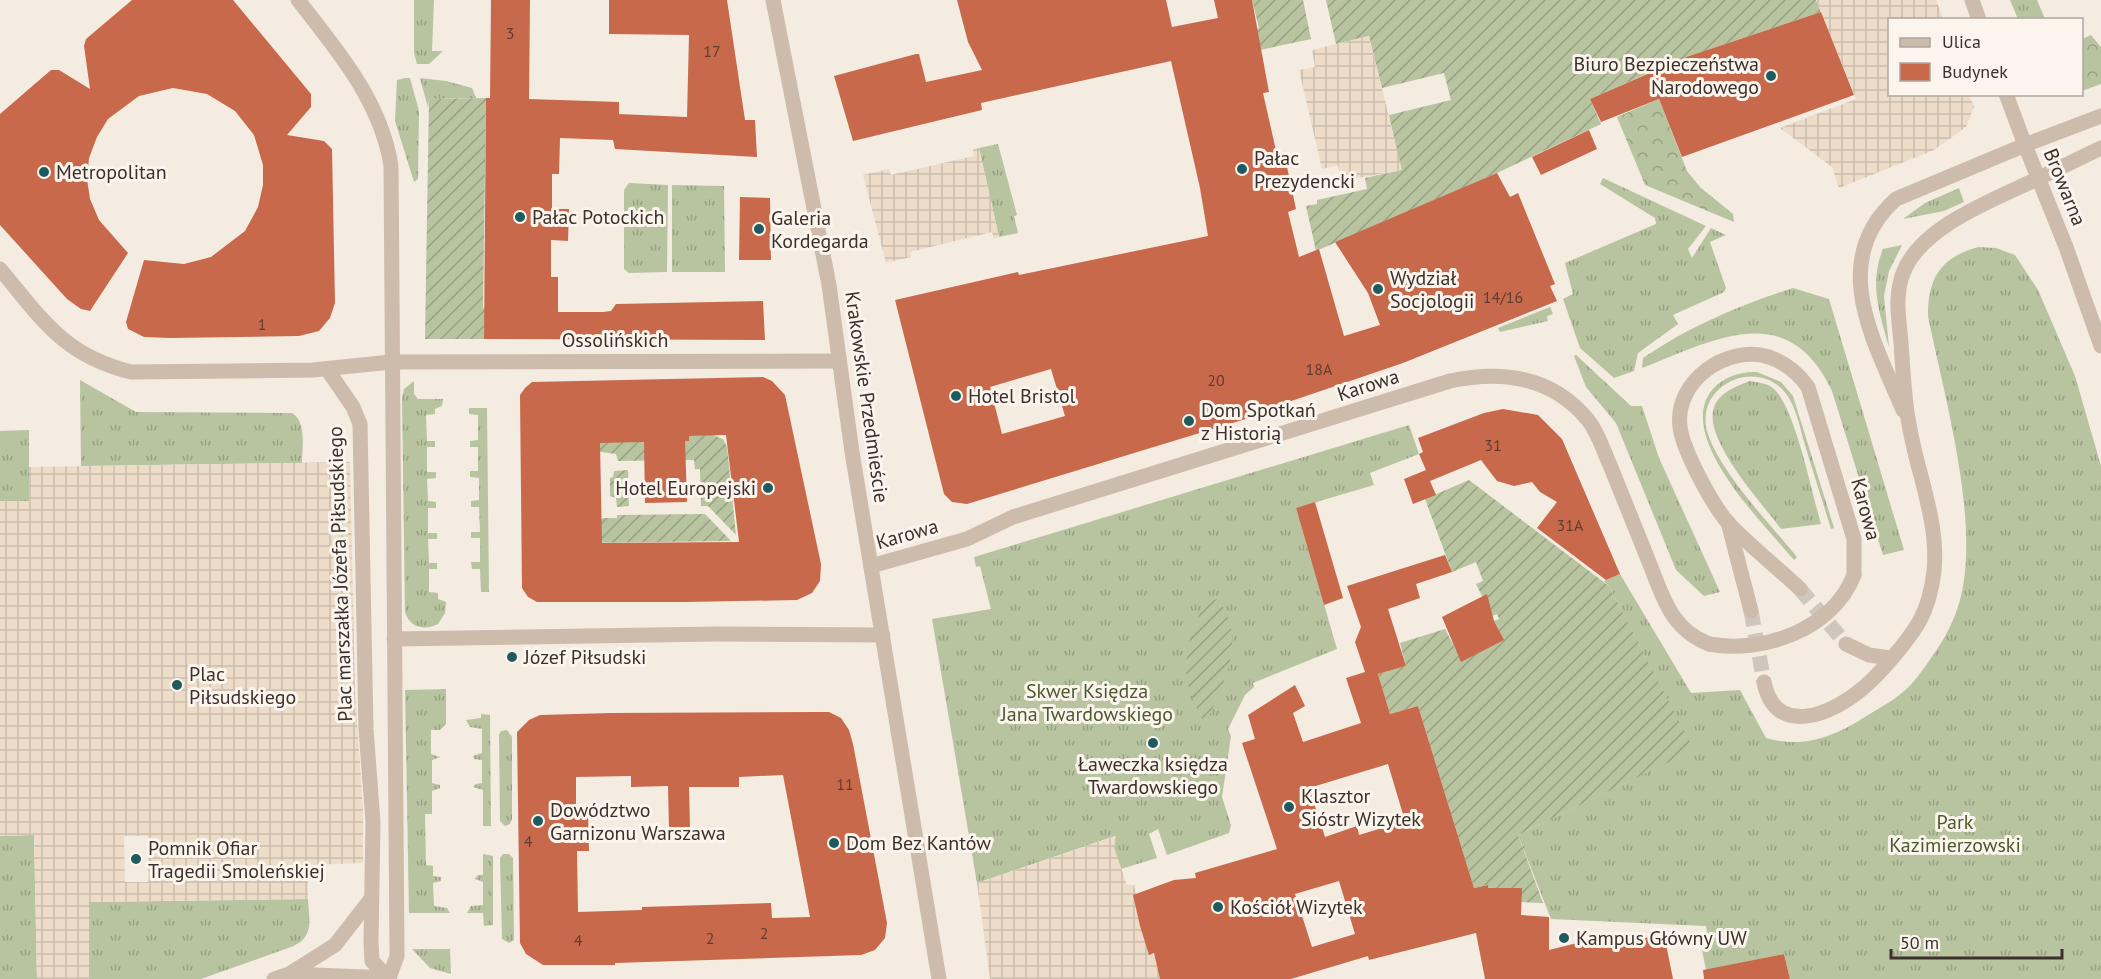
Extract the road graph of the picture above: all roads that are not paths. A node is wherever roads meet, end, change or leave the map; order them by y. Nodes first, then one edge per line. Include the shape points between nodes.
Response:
1 (298, 0) edge
2 (773, 0) edge
3 (1972, 0) edge
4 (1978, 18) edge
5 (2008, 96) edge
6 (2101, 116) edge
7 (2025, 145) junction
8 (2101, 148) edge
9 (2039, 177) junction
10 (0, 269) edge
11 (2101, 346) edge
12 (838, 361) junction
13 (391, 362) junction
14 (327, 369) junction
15 (1908, 423) junction
16 (1728, 522) junction
17 (872, 566) junction
18 (1800, 589) tunnel mouth
19 (1751, 611) tunnel mouth
20 (883, 635) junction
21 (394, 639) junction
22 (1846, 644) tunnel mouth
23 (1890, 658) junction
24 (1764, 682) tunnel mouth
25 (370, 900) junction
26 (281, 977) edge
27 (392, 979) edge
28 (939, 979) edge

1 - 13 street via 364,89 388,146 392,214
2 - 12 street, Krakowskie Przedmieście via 829,285
3 - 4 street
5 - 7 street, Browarna
6 - 7 street
7 - 9 street, Browarna
7 - 15 street via 1896,200 1872,227 1861,261 1861,298 1869,329
8 - 9 street
9 - 11 street, Browarna
9 - 15 street via 1943,228 1910,258 1902,274 1897,303
10 - 14 street via 54,333 71,348 107,366 131,372
12 - 13 street, Ossolińskich
12 - 17 street, Krakowskie Przedmieście
13 - 14 street, Ossolińskich
13 - 21 street
14 - 25 street, Plac marszałka Józefa Piłsudskiego via 360,424 365,698 374,861
15 - 23 street via 1931,517 1935,569 1929,603
16 - 17 street, Karowa, bridge via 1691,460 1680,428 1681,408 1695,380 1721,361 1744,355 1768,356 1796,372 1814,399 1854,539 1854,575 1836,605 1818,620 1795,633 1753,645 1709,644 1681,627 1666,606 1588,420 1553,391 1535,382 1499,374 1450,381 1013,517 967,539
16 - 18 street, Karowa
16 - 19 street, Karowa
17 - 20 street, Krakowskie Przedmieście
20 - 21 street
20 - 28 street, Krakowskie Przedmieście
21 - 27 street via 397,956
22 - 23 street via 1869,655
23 - 24 street via 1861,690 1820,714 1800,717 1782,713 1769,700
25 - 26 street via 335,945
25 - 27 street, Plac marszałka Józefa Piłsudskiego via 372,961
26 - 27 street

